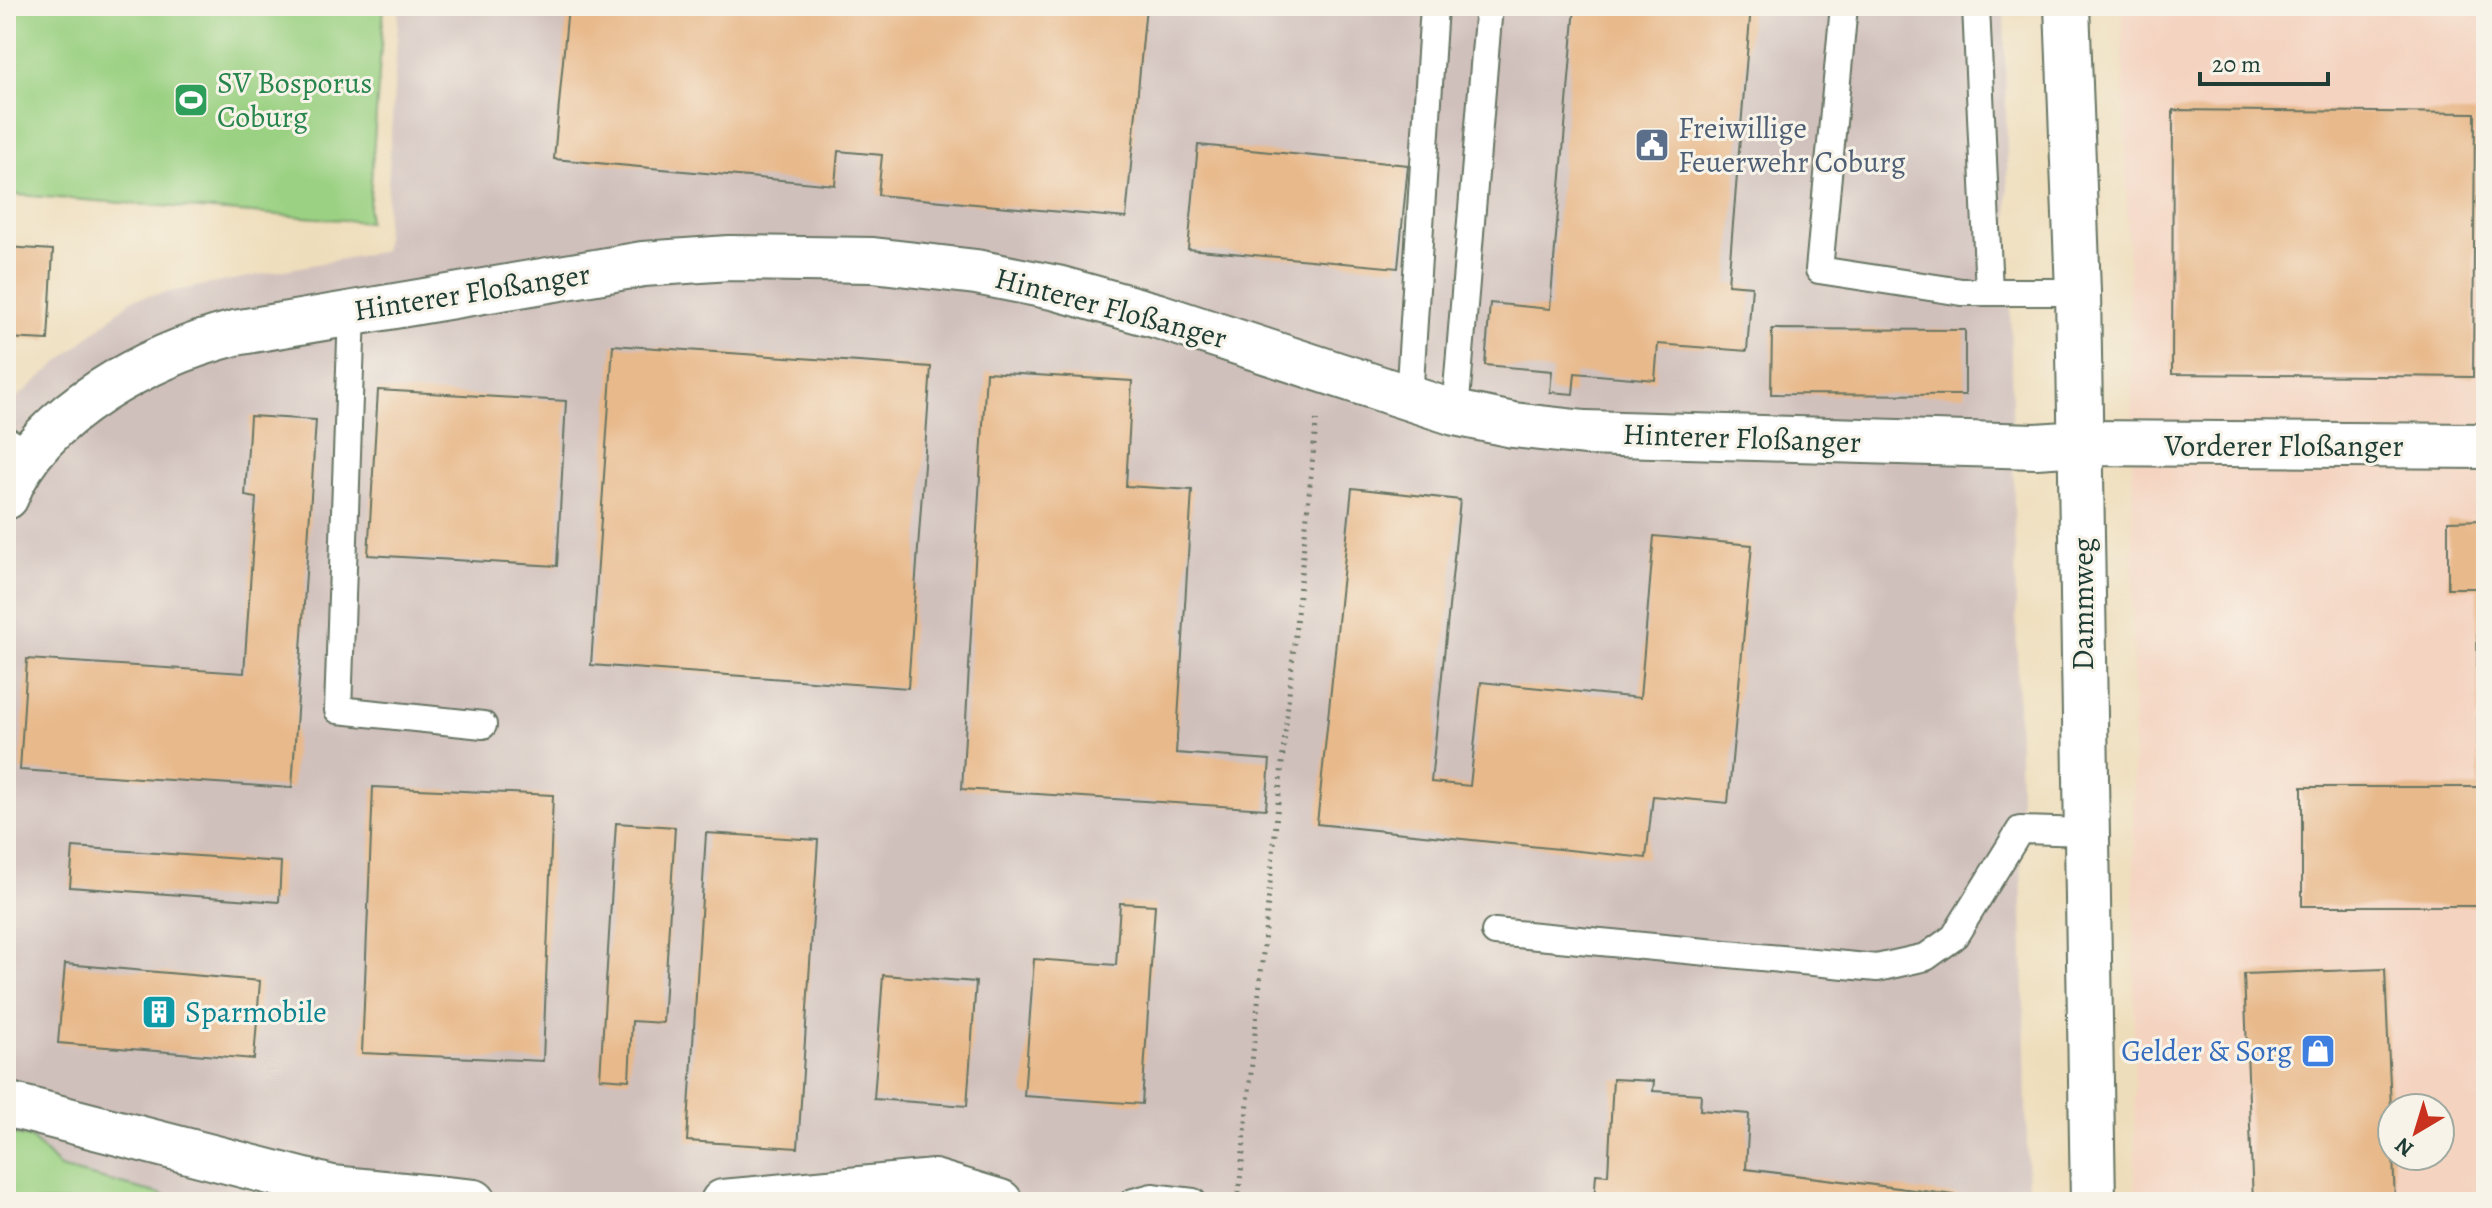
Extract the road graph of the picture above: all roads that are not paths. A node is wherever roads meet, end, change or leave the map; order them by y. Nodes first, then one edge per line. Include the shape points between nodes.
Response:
1 (1434, 6) edge
2 (1489, 6) edge
3 (1844, 6) edge
4 (1976, 6) edge
5 (2067, 6) edge
6 (1989, 292) junction
7 (2078, 292) junction
8 (352, 312) junction
9 (1409, 399) junction
10 (1455, 413) junction
11 (2082, 443) junction
12 (2486, 446) edge
13 (19, 448) edge
14 (6, 497) edge
15 (483, 725) dead end
16 (2086, 832) junction
17 (1495, 932) dead end
18 (6, 1104) edge
19 (474, 1202) edge
20 (723, 1202) edge
21 (1000, 1202) edge
22 (1133, 1202) edge
23 (1193, 1202) edge
24 (2093, 1202) edge

1 - 9 lane
2 - 10 lane
3 - 6 lane via 1819,270
4 - 6 lane
5 - 7 street, Dammweg
6 - 7 lane
7 - 11 street, Dammweg
8 - 9 street, Hinterer Floßanger via 643,264 729,258 873,260 1057,288
8 - 13 street, Hinterer Floßanger via 195,343 117,379 48,435
8 - 15 lane via 338,710
9 - 10 street, Hinterer Floßanger
10 - 11 street, Hinterer Floßanger via 1585,433
11 - 12 street, Vorderer Floßanger
11 - 16 street, Dammweg
13 - 14 street, Hinterer Floßanger
16 - 17 lane via 2020,830 1954,937 1926,957 1877,968
16 - 24 street, Dammweg
18 - 19 street via 332,1188
20 - 21 street via 934,1182
22 - 23 lane via 1152,1197

